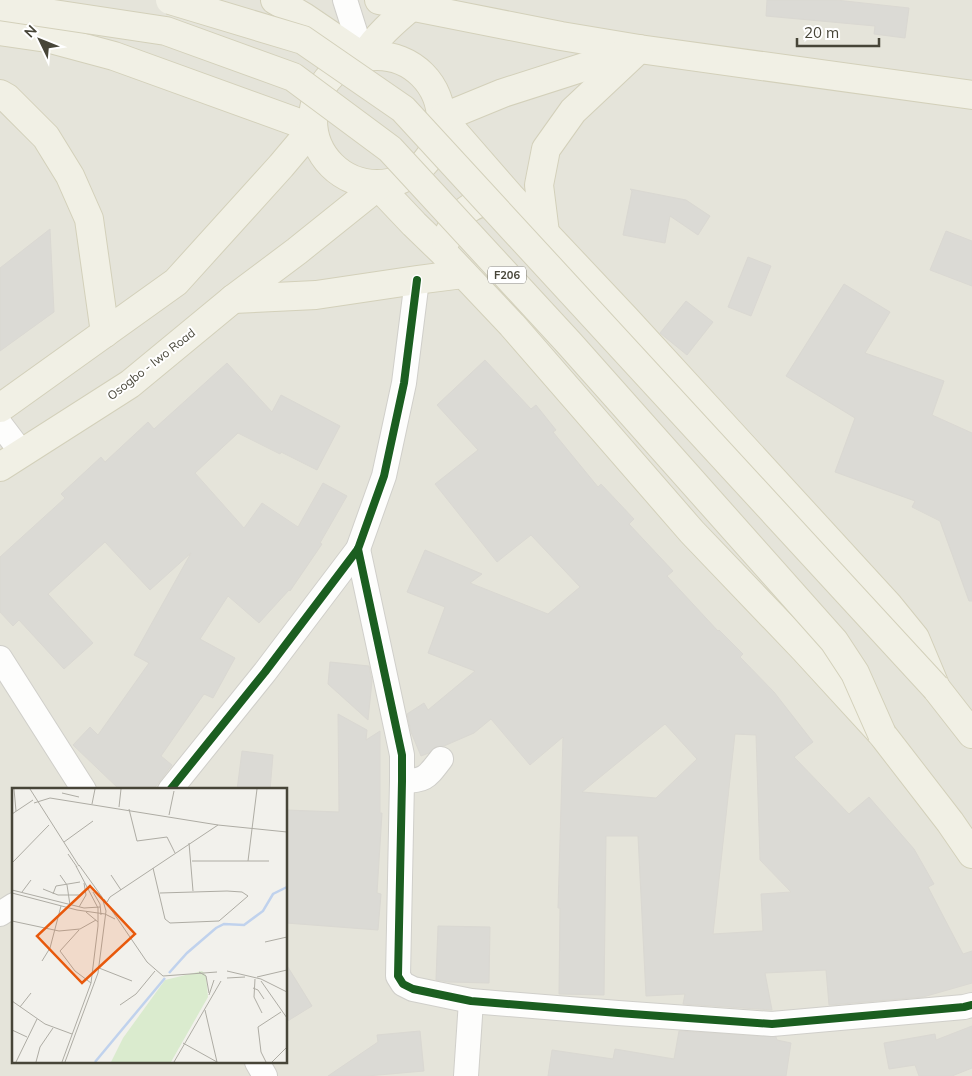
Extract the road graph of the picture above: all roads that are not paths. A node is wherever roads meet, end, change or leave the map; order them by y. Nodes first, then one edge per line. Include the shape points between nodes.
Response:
1 (170, 0) edge
2 (275, 0) edge
3 (345, 0) edge
4 (379, 0) edge
5 (0, 6) edge
6 (412, 6) junction
7 (0, 31) edge
8 (639, 49) junction
9 (363, 57) junction
10 (0, 94) edge
11 (972, 95) edge
12 (442, 118) junction
13 (313, 128) junction
14 (378, 186) junction
15 (510, 196) junction
16 (545, 233) junction
17 (442, 251) junction
18 (464, 274) junction
19 (417, 280) junction
20 (233, 299) junction
21 (106, 333) junction
22 (0, 408) edge
23 (0, 424) edge
24 (11, 460) edge
25 (358, 549) junction
26 (0, 658) edge
27 (936, 688) junction
28 (882, 734) junction
29 (972, 734) edge
30 (402, 755) junction
31 (402, 781) junction
32 (83, 788) edge
33 (172, 788) edge
34 (972, 854) edge
35 (12, 906) edge
36 (0, 914) edge
37 (471, 1001) junction
38 (972, 1005) edge
39 (258, 1064) edge
40 (265, 1076) edge
41 (466, 1076) edge

1 - 27 main road, F206, bridge via 303,40 403,109
2 - 9 main road
3 - 9 street
4 - 6 main road
5 - 28 main road, F206, bridge via 166,31 293,77 390,149 569,343 834,641 855,673
6 - 8 main road
6 - 9 main road via 373,42
7 - 13 main road via 47,38 114,56
8 - 11 main road
8 - 12 main road via 503,93
8 - 16 main road via 573,111 546,148 539,185
9 - 12 main road via 401,60 417,69 435,91
9 - 13 main road via 346,64 325,83 314,109
10 - 21 main road via 46,137 70,176 89,219
12 - 14 main road via 438,144 424,165 403,180
12 - 15 main road
13 - 14 main road via 319,150 334,170 354,182
13 - 21 main road via 176,282
14 - 17 main road
14 - 20 main road, Osogbo - Iwo Road
15 - 16 main road
15 - 17 main road via 471,206 457,219
16 - 27 main road via 888,606 915,638
17 - 18 main road
18 - 19 main road
18 - 28 main road via 692,532
19 - 20 main road via 316,295
19 - 25 street via 404,384 384,476
20 - 24 main road, Osogbo - Iwo Road via 130,384
21 - 22 main road
23 - 24 street
25 - 30 street
25 - 33 street
26 - 32 street
27 - 29 main road
28 - 34 main road
30 - 31 street
30 - 31 street via 441,759 430,774 418,781
31 - 37 street via 398,976 413,989
35 - 36 street
37 - 38 street via 772,1024
37 - 41 street
39 - 40 street

